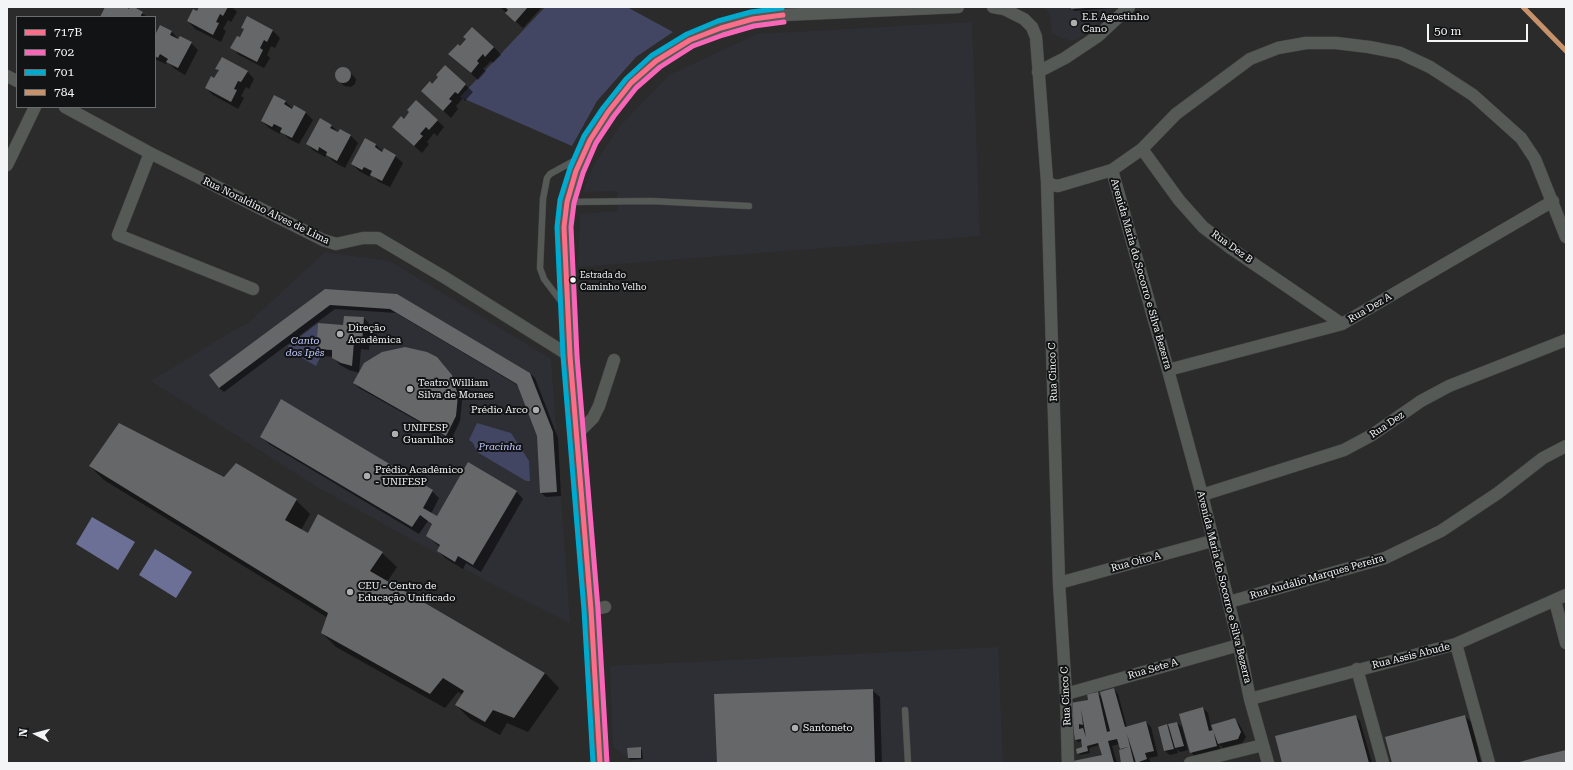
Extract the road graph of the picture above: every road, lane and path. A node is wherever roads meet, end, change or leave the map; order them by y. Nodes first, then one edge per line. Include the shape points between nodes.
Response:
1 (958, 7) edge
2 (993, 7) edge
3 (1129, 7) edge
4 (1038, 72) junction
5 (7, 76) edge
6 (16, 80) edge
7 (35, 108) edge
8 (67, 108) edge
9 (1142, 149) junction
10 (150, 153) junction
11 (583, 156) junction
12 (7, 165) edge
13 (1112, 170) junction
14 (1047, 181) junction
15 (1553, 201) junction
16 (567, 202) junction
17 (749, 206) dead end
18 (1566, 237) edge
19 (253, 289) dead end
20 (568, 311) junction
21 (1342, 324) junction
22 (1566, 340) edge
23 (570, 356) junction
24 (614, 360) dead end
25 (1168, 370) junction
26 (576, 434) junction
27 (1566, 446) edge
28 (1202, 495) junction
29 (1212, 541) junction
30 (1059, 583) junction
31 (1566, 595) edge
32 (1555, 601) junction
33 (1229, 602) junction
34 (605, 607) dead end
35 (591, 610) junction
36 (1566, 643) edge
37 (1456, 644) junction
38 (1239, 645) junction
39 (1357, 669) junction
40 (1066, 694) junction
41 (1250, 699) junction
42 (906, 710) dead end
43 (1263, 745) junction
44 (600, 763) edge
45 (908, 763) edge
46 (1068, 763) edge
47 (1190, 763) edge
48 (1268, 763) edge
49 (1383, 763) edge
50 (1489, 763) edge

1 - 11 street via 783,15 753,19 721,28 685,44 656,61 631,83 608,112
2 - 4 street, Rua Cinco C via 1004,9 1032,26 1036,37
3 - 4 street via 1098,36
4 - 14 street, Rua Cinco C
5 - 6 street
7 - 12 street
8 - 10 street, Rua Noraldino Alves de Lima
9 - 13 street, Avenida Maria do Socorro e Silva Bezerra
9 - 15 street, Avenida Maria do Socorro e Silva Bezerra via 1176,114 1250,59 1278,48 1306,44 1336,43 1369,47 1400,53 1430,67 1473,95 1522,138 1535,159
9 - 21 street, Rua Dez B via 1179,200 1203,226 1232,249
10 - 19 street via 118,235
10 - 23 street, Rua Noraldino Alves de Lima via 323,240 336,244 363,238 378,238
11 - 16 street via 576,170
11 - 20 lane via 550,174 543,199 540,268 544,279
13 - 14 street via 1058,186
13 - 25 street, Avenida Maria do Socorro e Silva Bezerra
14 - 30 street, Rua Cinco C
15 - 18 street, Avenida Maria do Socorro e Silva Bezerra
15 - 21 street, Rua Dez A
16 - 17 lane via 651,201
16 - 20 street via 564,227
20 - 23 street
21 - 25 street, Rua Dez A
22 - 28 street, Rua Dez via 1449,386 1344,450
23 - 26 street
24 - 26 street via 593,418
25 - 28 street, Avenida Maria do Socorro e Silva Bezerra
26 - 35 street
27 - 33 street, Rua Audálio Marques Pereira via 1543,458 1498,493 1441,531 1385,558
28 - 29 street, Avenida Maria do Socorro e Silva Bezerra
29 - 30 street, Rua Oito A
29 - 33 street, Avenida Maria do Socorro e Silva Bezerra
30 - 40 street, Rua Cinco C
31 - 32 street, Rua Assis Abude
32 - 36 street
32 - 37 street, Rua Assis Abude
33 - 38 street, Avenida Maria do Socorro e Silva Bezerra
34 - 35 street
35 - 44 street
37 - 39 street, Rua Assis Abude
37 - 50 street
38 - 40 street, Rua Sete A
38 - 41 street, Avenida Maria do Socorro e Silva Bezerra
39 - 41 street, Rua Assis Abude
39 - 49 street
40 - 46 street, Rua Cinco C
41 - 43 street, Avenida Maria do Socorro e Silva Bezerra
42 - 45 lane
43 - 47 street
43 - 48 street, Avenida Maria do Socorro e Silva Bezerra

